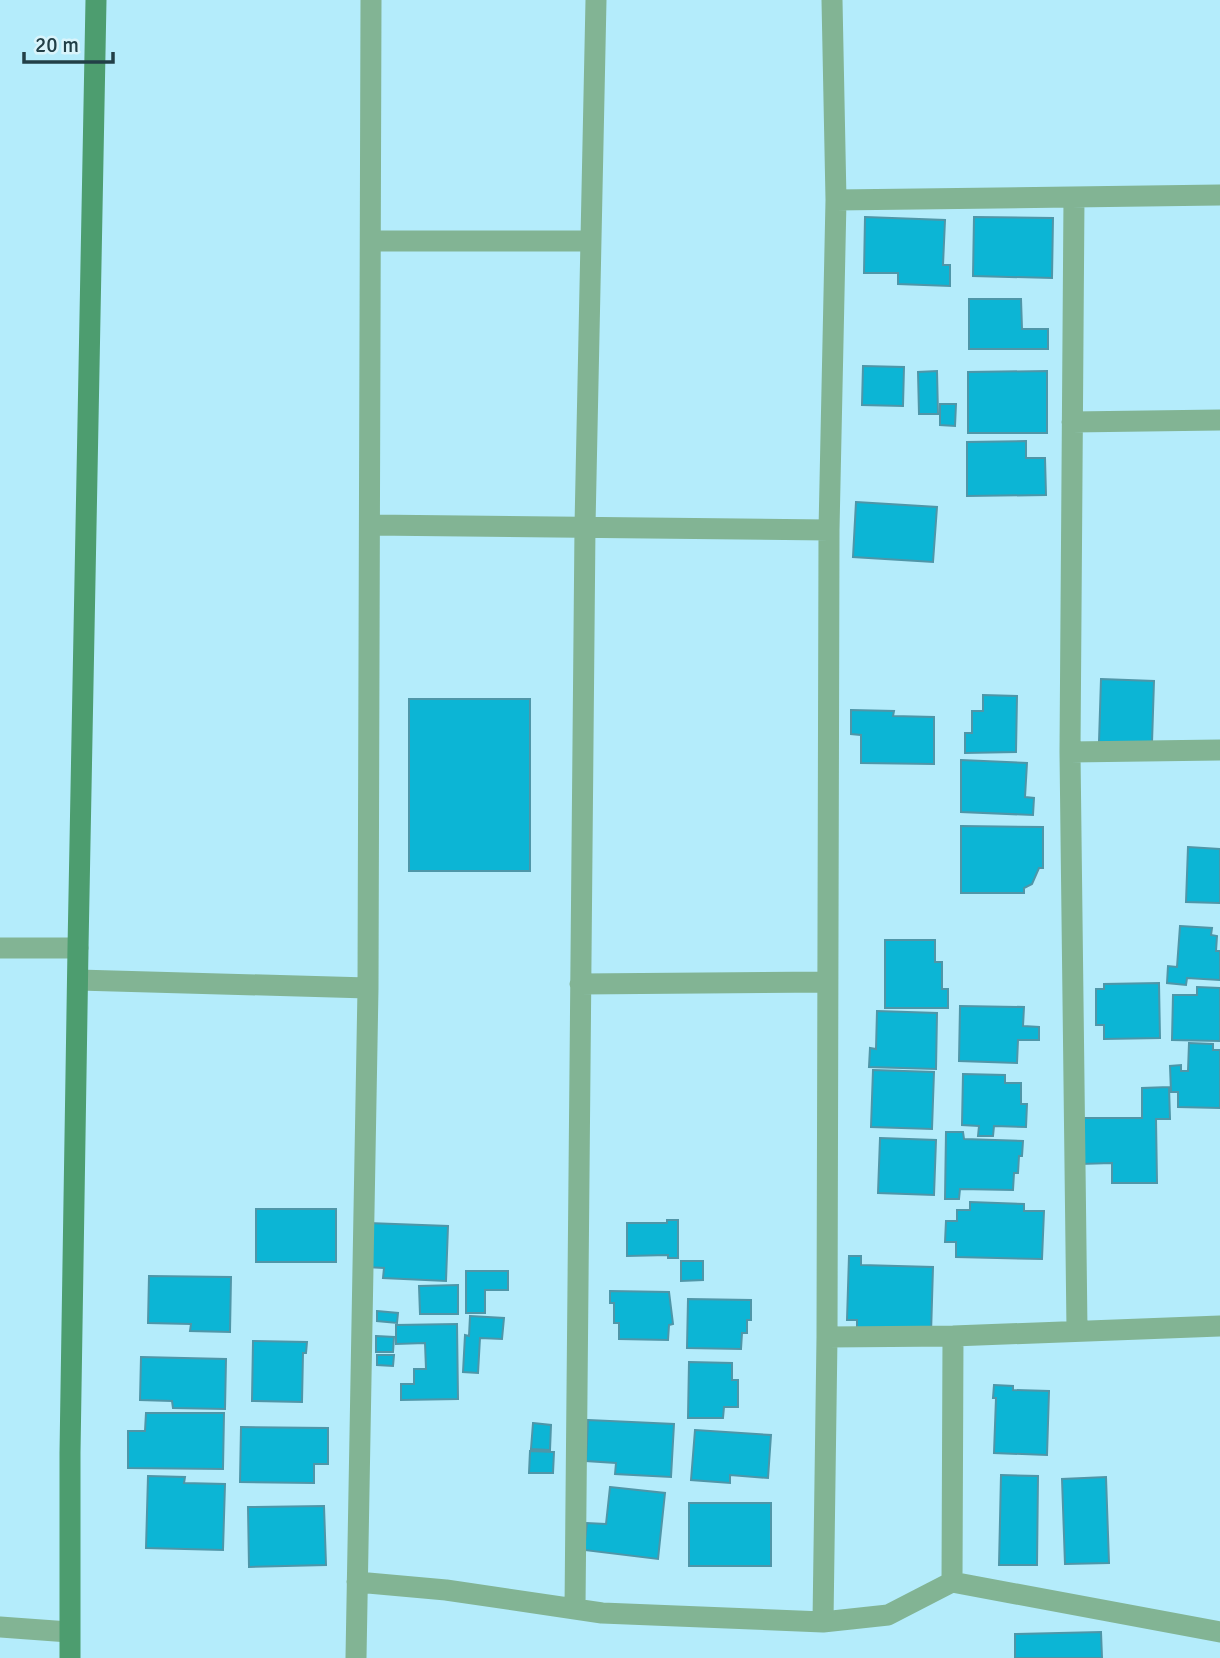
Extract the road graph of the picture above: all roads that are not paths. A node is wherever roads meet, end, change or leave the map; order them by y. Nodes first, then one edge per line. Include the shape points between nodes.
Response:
1 (96, 0) edge
2 (371, 0) edge
3 (596, 0) edge
4 (832, 0) edge
5 (1220, 195) edge
6 (1074, 197) junction
7 (836, 200) junction
8 (371, 241) junction
9 (591, 241) junction
10 (1220, 420) edge
11 (1072, 422) junction
12 (371, 525) junction
13 (585, 526) junction
14 (828, 530) junction
15 (1220, 750) edge
16 (1070, 752) junction
17 (0, 948) edge
18 (78, 948) junction
19 (78, 980) junction
20 (827, 982) junction
21 (580, 984) junction
22 (368, 988) junction
23 (1220, 1326) edge
24 (1077, 1330) junction
25 (953, 1336) junction
26 (827, 1337) junction
27 (356, 1582) junction
28 (953, 1582) junction
29 (575, 1609) junction
30 (823, 1622) junction
31 (0, 1627) edge
32 (69, 1632) junction
33 (1220, 1632) edge
34 (70, 1658) edge
35 (356, 1658) edge

1 - 18 street
2 - 8 street
3 - 9 street
4 - 7 street
5 - 6 street
6 - 7 street
6 - 11 street
7 - 14 street
8 - 9 street
8 - 12 street
9 - 13 street
10 - 11 street
11 - 16 street
12 - 13 street
12 - 22 street
13 - 14 street
13 - 21 street
14 - 20 street
15 - 16 street
16 - 24 street
17 - 18 street
18 - 19 street
19 - 22 street
19 - 32 street
20 - 21 street
20 - 26 street
21 - 29 street
22 - 27 street
23 - 24 street
24 - 25 street
25 - 26 street
25 - 28 street
26 - 30 street
27 - 29 street
27 - 35 street
28 - 30 street via 888,1615
28 - 33 street
29 - 30 street
31 - 32 street
32 - 34 street

